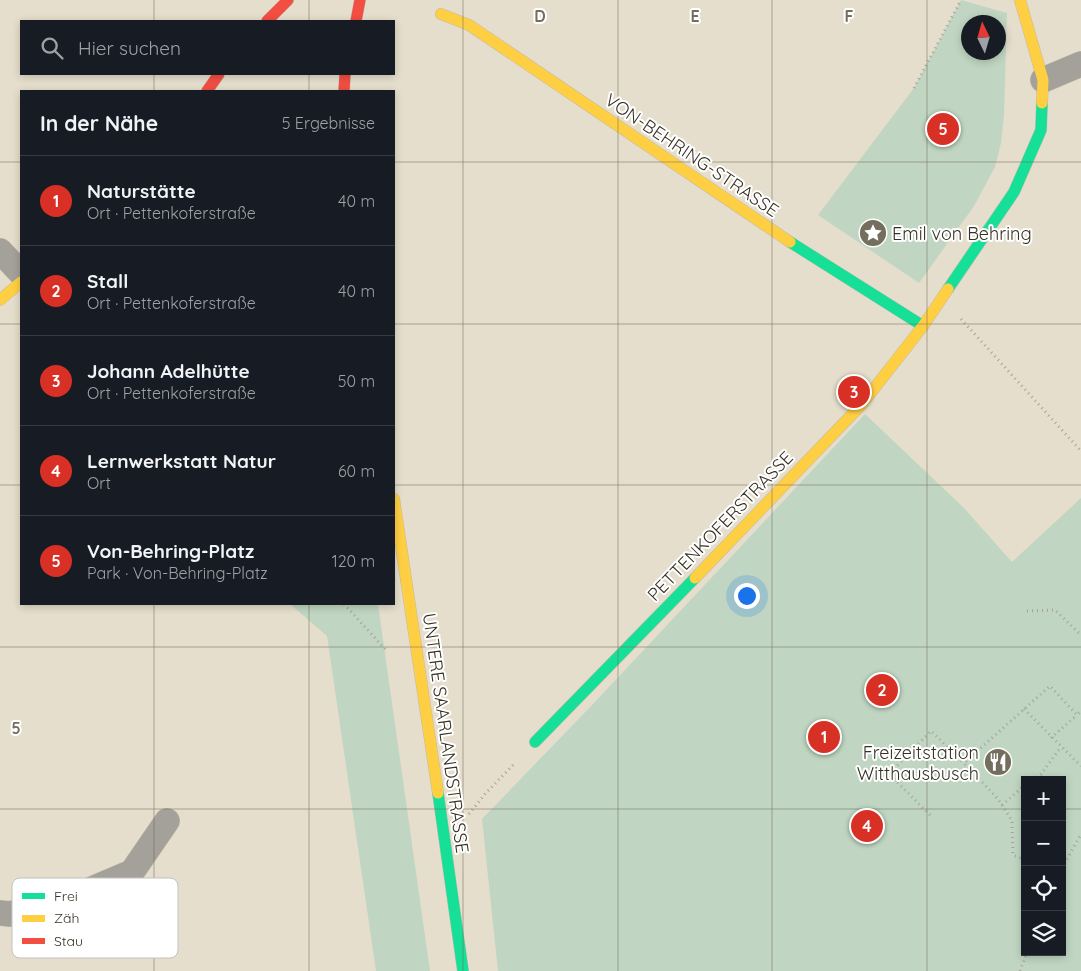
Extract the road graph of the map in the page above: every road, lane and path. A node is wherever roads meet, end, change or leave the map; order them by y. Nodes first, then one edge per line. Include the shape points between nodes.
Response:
1 (288, 0) edge
2 (962, 0) edge
3 (1020, 0) edge
4 (361, 1) edge
5 (441, 14) dead end
6 (268, 20) edge
7 (356, 20) edge
8 (1081, 64) edge
9 (218, 75) edge
10 (345, 75) edge
11 (1043, 80) junction
12 (914, 88) dead end
13 (208, 90) edge
14 (344, 90) edge
15 (0, 251) edge
16 (20, 272) edge
17 (20, 283) edge
18 (942, 298) junction
19 (0, 300) edge
20 (923, 326) junction
21 (1081, 451) edge
22 (395, 505) edge
23 (345, 605) edge
24 (1027, 611) dead end
25 (1081, 635) edge
26 (390, 654) dead end
27 (1024, 709) junction
28 (1081, 712) edge
29 (1077, 715) junction
30 (1052, 738) junction
31 (535, 742) joint
32 (1062, 747) junction
33 (964, 763) junction
34 (1081, 766) edge
35 (1039, 776) edge
36 (1021, 788) edge
37 (1002, 805) junction
38 (930, 815) dead end
39 (167, 821) dead end
40 (1081, 834) edge
41 (444, 845) junction
42 (1021, 858) edge
43 (1063, 866) edge
44 (118, 878) edge
45 (1026, 956) edge
46 (463, 971) edge
47 (1020, 971) edge

1 - 6 street
2 - 12 path
3 - 11 street, PETTENKOFERSTRASSE
4 - 7 street
5 - 20 street, VON-BEHRING-STRASSE via 469,25 794,245
8 - 11 street
9 - 13 street
10 - 14 street
11 - 18 street, PETTENKOFERSTRASSE via 1040,130 1014,192
15 - 16 street
17 - 19 street
18 - 20 street, PETTENKOFERSTRASSE
18 - 21 path
20 - 31 street, PETTENKOFERSTRASSE via 862,404
22 - 41 street, UNTERE SAARLANDSTRASSE
23 - 26 path
24 - 25 path via 1055,610
27 - 29 path via 1050,686
27 - 30 path
27 - 33 path
28 - 29 path
29 - 30 path
30 - 32 path
31 - 41 path via 485,794
32 - 34 path
32 - 35 path
33 - 37 path
33 - 38 path via 931,731 889,774
36 - 37 path
37 - 42 path via 1012,821 1013,855
39 - 44 street via 132,872
40 - 43 path
41 - 46 street, UNTERE SAARLANDSTRASSE
45 - 47 path

